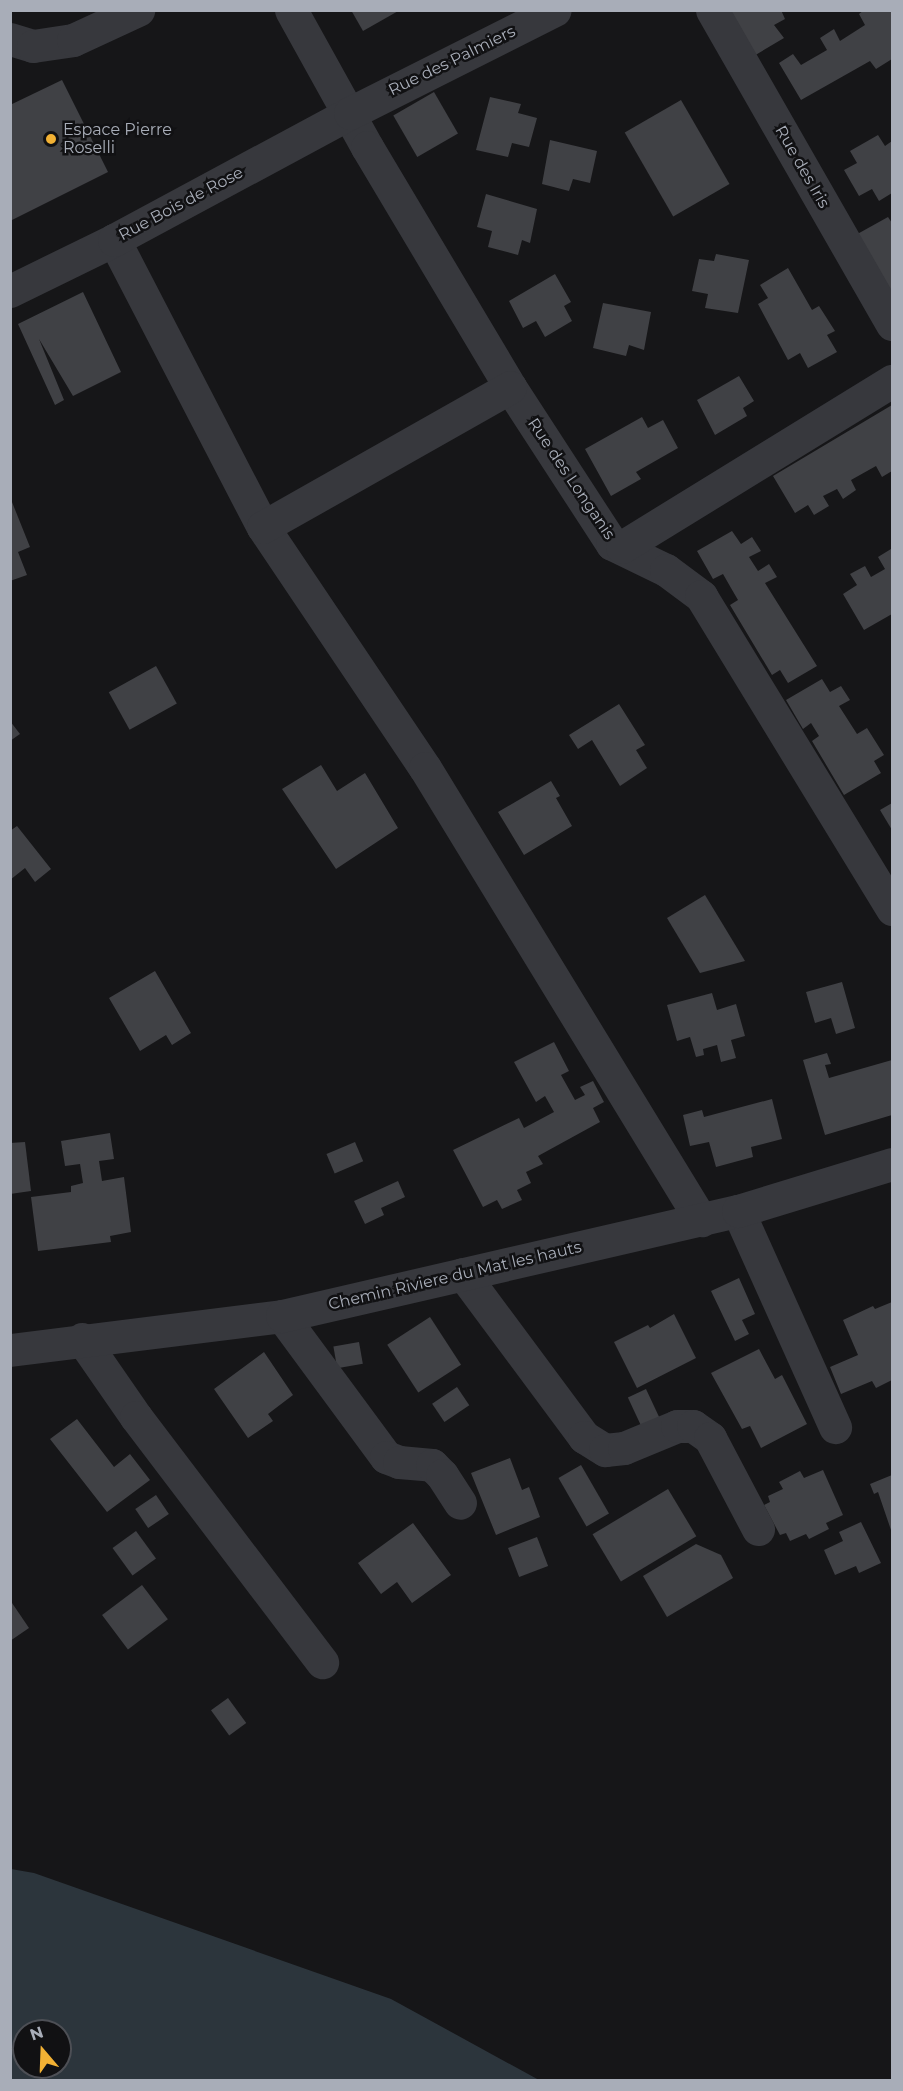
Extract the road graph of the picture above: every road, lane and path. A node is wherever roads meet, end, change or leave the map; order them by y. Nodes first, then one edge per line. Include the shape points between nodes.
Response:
1 (138, 10) edge
2 (291, 10) edge
3 (555, 10) edge
4 (712, 10) edge
5 (10, 39) edge
6 (350, 113) junction
7 (114, 240) junction
8 (10, 291) edge
9 (892, 324) edge
10 (892, 381) edge
11 (510, 387) junction
12 (263, 527) junction
13 (622, 547) junction
14 (892, 909) edge
15 (892, 1164) edge
16 (738, 1211) junction
17 (701, 1220) junction
18 (463, 1274) junction
19 (282, 1316) junction
20 (82, 1339) junction
21 (10, 1350) edge
22 (835, 1427) dead end
23 (460, 1503) dead end
24 (758, 1529) dead end
25 (322, 1662) dead end

1 - 5 street via 73,40 33,46
2 - 6 street, Rue des Longanis
3 - 6 street, Rue des Palmiers
4 - 9 street, Rue des Iris
6 - 7 street, Rue Bois de Rose
6 - 11 street, Rue des Longanis
7 - 8 street, Rue Bois de Rose
7 - 12 street
10 - 13 street
11 - 12 street
11 - 13 street, Rue des Longanis via 612,544
12 - 17 street via 425,768
13 - 14 street, Rue des Longanis via 666,570 701,596
15 - 16 street, Chemin Riviere du Mat les hauts
16 - 17 street, Chemin Riviere du Mat les hauts
16 - 22 street
17 - 18 street, Chemin Riviere du Mat les hauts
18 - 19 street, Chemin Riviere du Mat les hauts
18 - 24 street via 584,1437 605,1450 624,1448 677,1426 693,1426 710,1438
19 - 20 street, Chemin Riviere du Mat les hauts
19 - 23 street via 386,1457 432,1465
20 - 21 street, Chemin Riviere du Mat les hauts
20 - 25 street via 136,1417

